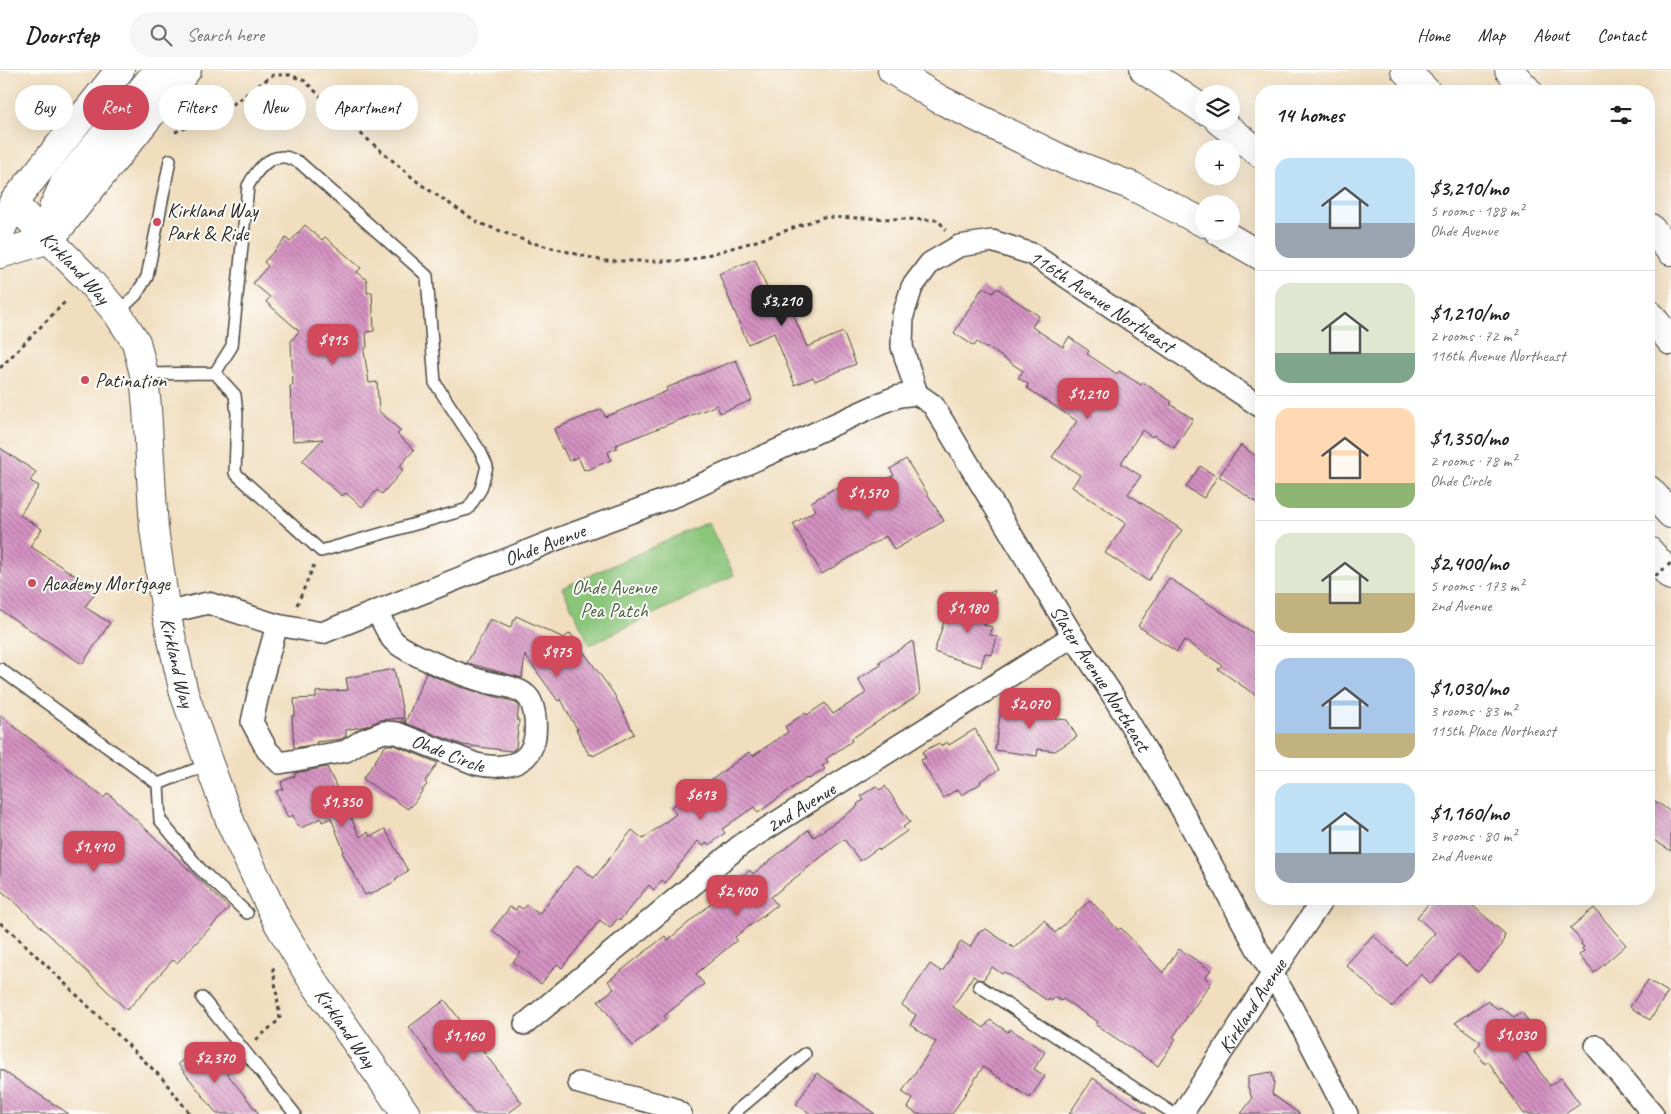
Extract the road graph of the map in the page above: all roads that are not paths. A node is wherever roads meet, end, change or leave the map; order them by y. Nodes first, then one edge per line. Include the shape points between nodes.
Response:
1 (120, 70) edge
2 (158, 70) edge
3 (186, 70) edge
4 (892, 70) edge
5 (1144, 70) edge
6 (1405, 70) edge
7 (1509, 70) edge
8 (1420, 85) edge
9 (1523, 85) edge
10 (1195, 104) edge
11 (1230, 130) edge
12 (1255, 149) edge
13 (170, 160) dead end
14 (13, 203) junction
15 (1195, 218) edge
16 (0, 233) edge
17 (1655, 233) edge
18 (50, 239) junction
19 (1233, 240) edge
20 (1671, 250) edge
21 (1255, 253) edge
22 (0, 254) edge
23 (117, 313) junction
24 (1655, 321) edge
25 (1671, 341) edge
26 (215, 373) junction
27 (144, 374) junction
28 (916, 394) junction
29 (1255, 404) edge
30 (1655, 497) edge
31 (1671, 514) edge
32 (1655, 558) edge
33 (1671, 576) edge
34 (377, 612) junction
35 (166, 614) junction
36 (277, 625) junction
37 (1074, 636) junction
38 (0, 669) edge
39 (209, 764) junction
40 (158, 784) junction
41 (1319, 905) edge
42 (247, 913) dead end
43 (1272, 973) junction
44 (979, 986) dead end
45 (202, 998) dead end
46 (525, 1024) dead end
47 (1596, 1046) dead end
48 (805, 1054) dead end
49 (579, 1083) dead end
50 (295, 1114) edge
51 (406, 1114) edge
52 (681, 1114) edge
53 (733, 1114) edge
54 (1174, 1114) edge
55 (1182, 1114) edge
56 (1347, 1114) edge
57 (1653, 1114) edge

1 - 14 main road
2 - 18 main road via 64,184 53,208
3 - 18 main road
4 - 15 main road via 939,99 1064,160 1132,186
5 - 10 main road
6 - 8 main road
7 - 9 main road
11 - 12 main road
13 - 23 lane via 147,277 136,295
14 - 16 main road
14 - 18 main road, Kirkland Way
17 - 20 main road
18 - 22 main road
18 - 23 main road, Kirkland Way
19 - 21 main road
23 - 27 main road, Kirkland Way via 136,342
24 - 25 main road
26 - 26 lane via 235,395 235,473 321,551 468,509 482,490 487,466 435,383 427,276 299,162 283,157 269,161 255,172 248,186 232,346
26 - 27 lane
27 - 35 main road, Kirkland Way via 154,529
28 - 29 street, 116th Avenue Northeast via 902,347 903,314 912,287 930,263 959,246 992,242 1032,254
28 - 34 street, Ohde Avenue via 888,400 678,495 555,540
28 - 37 street, Slater Avenue Northeast via 934,405
30 - 31 main road
32 - 33 main road
34 - 36 street, Ohde Avenue via 322,632
34 - 36 street, Ohde Circle via 392,640 420,657 526,695 534,710 536,731 532,748 525,758 515,764 488,767 397,733 384,732 362,740 346,751 280,763 267,750 252,722
35 - 36 street, Ohde Avenue via 208,604
35 - 39 main road, Kirkland Way via 184,693
37 - 43 street, Slater Avenue Northeast via 1181,808
37 - 46 street, 2nd Avenue via 742,844
38 - 40 lane
39 - 40 lane
39 - 51 main road, Kirkland Way via 232,826 278,923 309,975
40 - 42 lane via 160,820 200,869
41 - 43 street, Kirkland Avenue
43 - 55 street, Kirkland Avenue
43 - 56 street, Slater Avenue Northeast
44 - 54 lane
45 - 50 lane
47 - 57 street
48 - 53 lane
49 - 52 street via 672,1108

